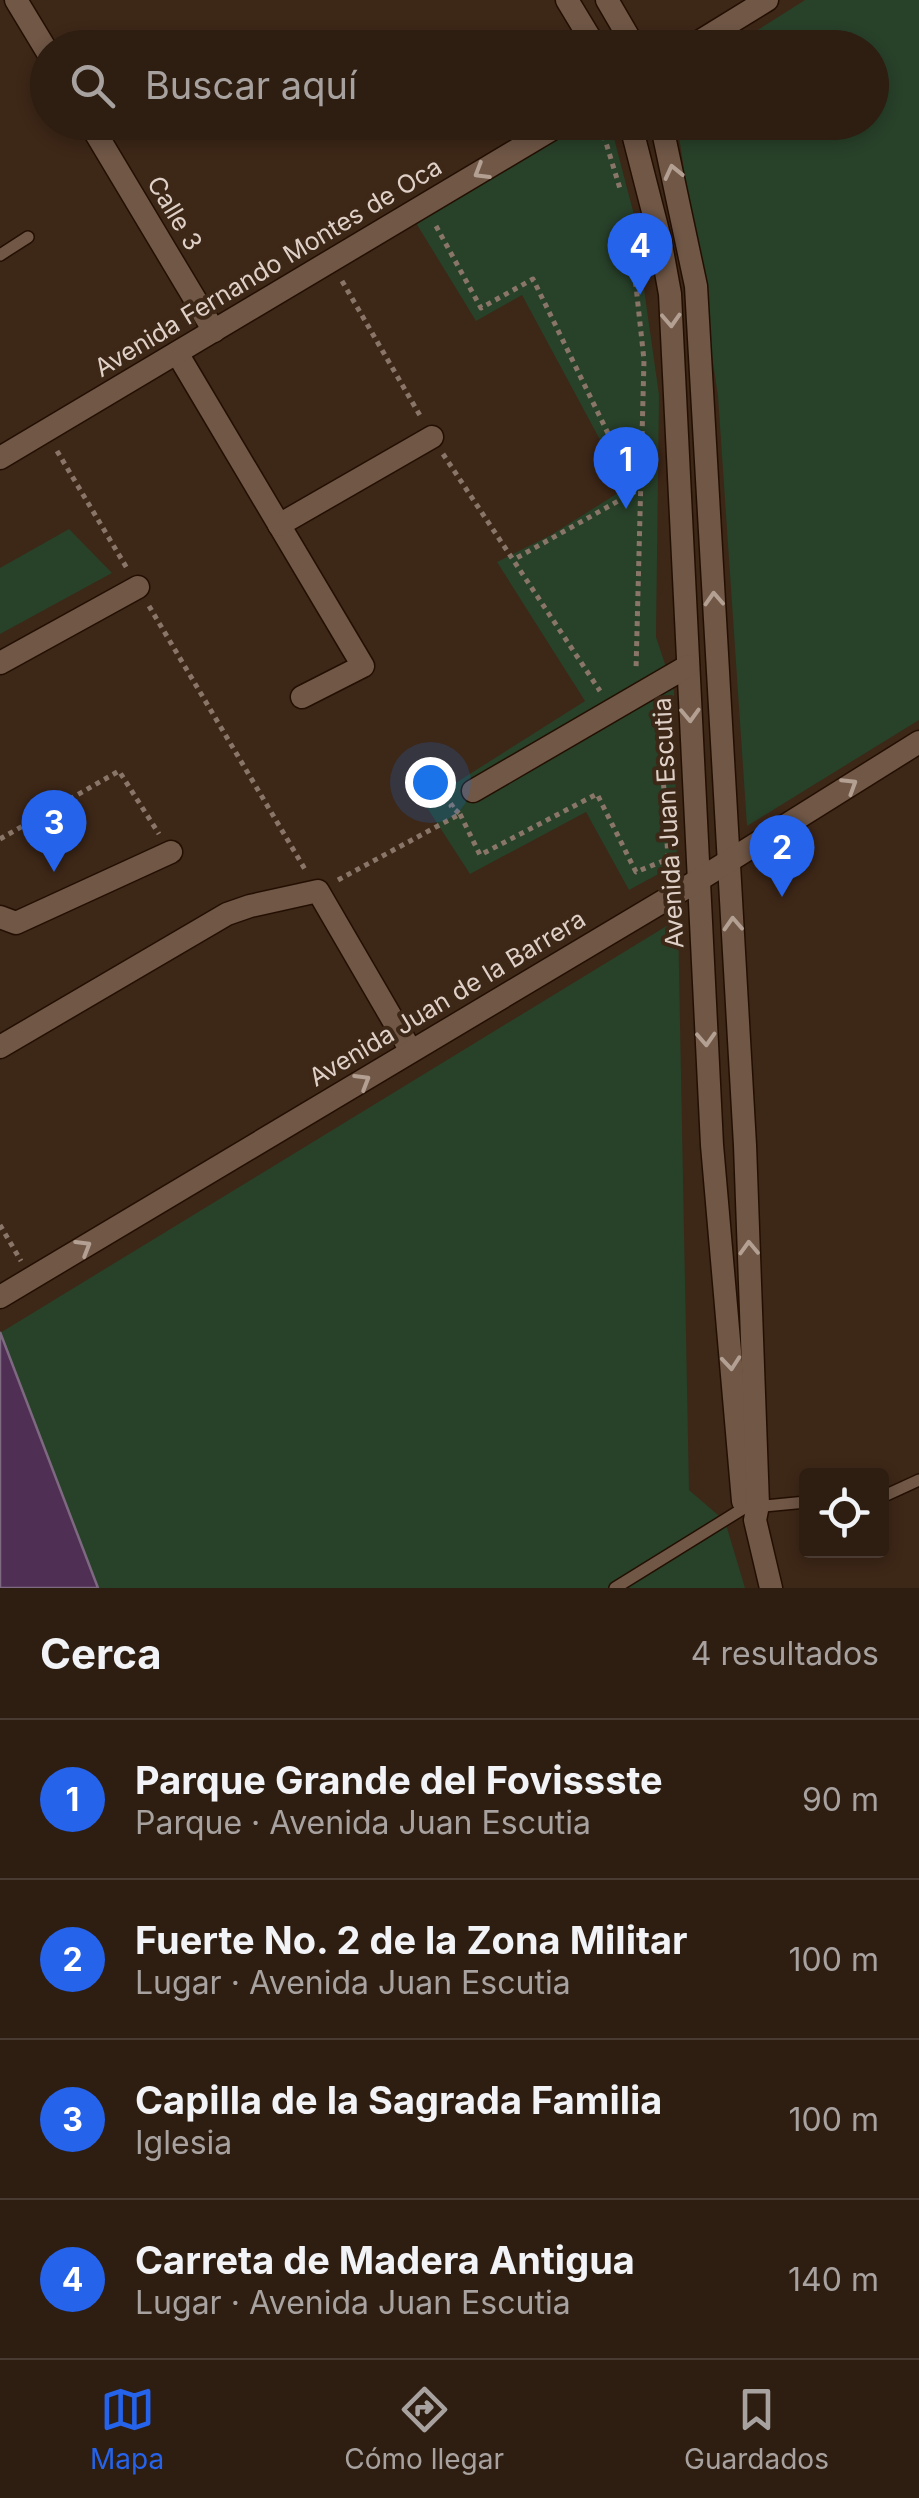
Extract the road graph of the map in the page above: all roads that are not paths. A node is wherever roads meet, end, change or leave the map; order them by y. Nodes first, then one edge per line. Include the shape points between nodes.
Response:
1 (16, 0) edge
2 (567, 0) edge
3 (607, 0) edge
4 (767, 0) edge
5 (34, 30) edge
6 (585, 30) edge
7 (624, 30) edge
8 (718, 30) edge
9 (100, 140) edge
10 (552, 140) edge
11 (635, 140) edge
12 (665, 140) edge
13 (28, 237) dead end
14 (0, 255) edge
15 (214, 331) junction
16 (177, 353) junction
17 (432, 437) road end
18 (0, 458) edge
19 (280, 525) junction
20 (138, 587) road end
21 (0, 664) edge
22 (688, 666) junction
23 (302, 697) dead end
24 (919, 742) edge
25 (473, 791) road end
26 (171, 852) road end
27 (730, 861) junction
28 (697, 881) junction
29 (0, 917) edge
30 (0, 1047) edge
31 (412, 1052) junction
32 (712, 1145) junction
33 (745, 1145) junction
34 (0, 1297) edge
35 (919, 1480) edge
36 (889, 1494) edge
37 (799, 1503) edge
38 (752, 1511) junction
39 (614, 1588) edge
40 (771, 1588) edge

1 - 5 street
2 - 6 street
3 - 7 street
4 - 8 street
9 - 15 street, Calle 3
10 -> 15 street, Avenida Fernando Montes de Oca
11 -> 22 street, Avenida Juan Escutia via 670,294
27 -> 12 street, Avenida Juan Escutia via 696,286
13 - 14 lane
15 - 16 street, Avenida Fernando Montes de Oca
16 - 18 street, Avenida Fernando Montes de Oca
16 - 19 street
17 - 19 street
19 - 23 street via 363,666
20 - 21 street
22 - 25 street
22 -> 28 street, Avenida Juan Escutia
27 -> 24 street, Avenida Juan de la Barrera
26 - 29 street via 16,923
27 - 28 street, Avenida Juan de la Barrera
33 -> 27 street, Avenida Juan Escutia
28 - 31 street, Avenida Juan de la Barrera
28 -> 32 street, Avenida Juan Escutia
30 - 31 street via 228,914 318,891
34 -> 31 street, Avenida Juan de la Barrera
32 - 33 street
32 -> 38 street, Avenida Juan Escutia
38 -> 33 street, Avenida Juan Escutia
35 - 36 lane
37 - 38 lane
38 - 39 lane
38 - 40 street, Avenida Juan Escutia

